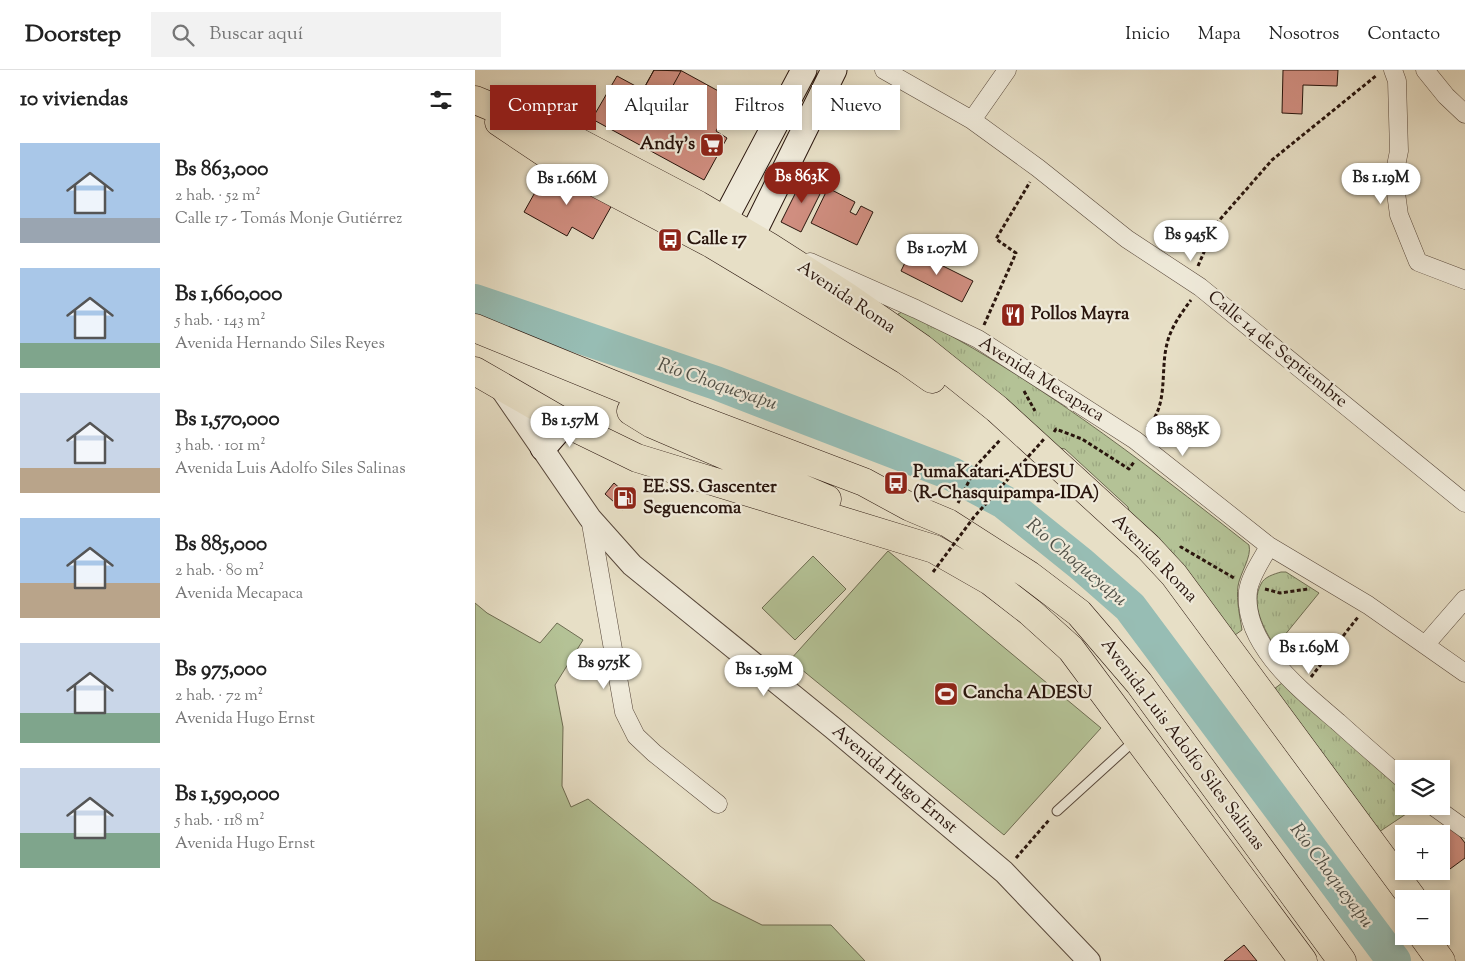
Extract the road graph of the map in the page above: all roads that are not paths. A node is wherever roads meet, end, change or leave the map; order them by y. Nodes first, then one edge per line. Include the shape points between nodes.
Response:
1 (804, 70) edge
2 (884, 70) edge
3 (1007, 70) edge
4 (1393, 70) edge
5 (1425, 70) edge
6 (832, 71) edge
7 (475, 100) edge
8 (475, 106) edge
9 (1465, 114) edge
10 (972, 120) junction
11 (725, 220) junction
12 (760, 241) junction
13 (712, 244) junction
14 (737, 260) junction
15 (1465, 280) edge
16 (475, 328) edge
17 (475, 346) edge
18 (486, 377) edge
19 (631, 411) junction
20 (565, 423) junction
21 (543, 448) junction
22 (1465, 503) edge
23 (910, 507) junction
24 (590, 518) junction
25 (1269, 546) junction
26 (933, 561) junction
27 (1465, 599) edge
28 (1425, 645) junction
29 (1465, 673) edge
30 (1137, 738) junction
31 (1395, 772) edge
32 (718, 804) dead end
33 (1057, 811) road end
34 (1446, 815) edge
35 (1465, 829) edge
36 (1406, 890) edge
37 (1395, 898) edge
38 (1429, 945) edge
39 (1447, 945) edge
40 (1089, 961) edge
41 (1303, 961) edge
42 (1341, 961) edge
43 (1441, 961) edge
44 (1459, 961) edge

1 - 11 main road
2 - 10 street, Calle 14 de Septiembre
3 - 10 street
4 - 15 street via 1397,88 1399,151 1395,171 1399,215 1418,262
5 - 9 street
6 - 12 main road
7 - 11 main road, Avenida Roma via 578,142
8 - 13 main road, Avenida Roma via 567,167
10 - 22 street, Calle 14 de Septiembre via 1127,239 1196,284
11 - 12 main road, Avenida Roma
11 - 13 main road
12 - 14 main road
12 - 25 street, Avenida Mecapaca via 978,339 1135,440
12 - 36 main road, Avenida Roma via 921,348 997,409 1148,547 1196,602
13 - 14 main road, Avenida Roma
14 - 37 main road, Avenida Roma via 905,360 958,397 1131,553 1157,581
16 - 23 main road, Avenida Luis Adolfo Siles Salinas via 685,414 864,482
17 - 19 main road
18 - 20 main road, Avenida Luis Adolfo Siles Salinas
18 - 21 street, Avenida Hugo Ernst
19 - 23 main road via 657,417 859,495
19 - 26 main road via 652,424 897,528
20 - 21 main road
20 - 26 main road, Avenida Luis Adolfo Siles Salinas via 637,458
21 - 24 street, Avenida Hugo Ernst
23 - 42 main road, Avenida Luis Adolfo Siles Salinas via 948,524 1029,574 1079,613 1139,683
24 - 32 street via 624,712 636,736
24 - 40 street, Avenida Hugo Ernst via 632,565 1004,872
25 - 28 street, Avenida Mecapaca via 1368,605
25 - 31 street via 1248,593 1250,611 1264,648 1300,690
26 - 30 main road, Avenida Luis Adolfo Siles Salinas via 990,581 1031,612 1071,649
27 - 28 street
28 - 29 street, Avenida Mecapaca
30 - 33 lane
30 - 41 main road, Avenida Luis Adolfo Siles Salinas
34 - 35 street
38 - 43 main road
39 - 44 main road

